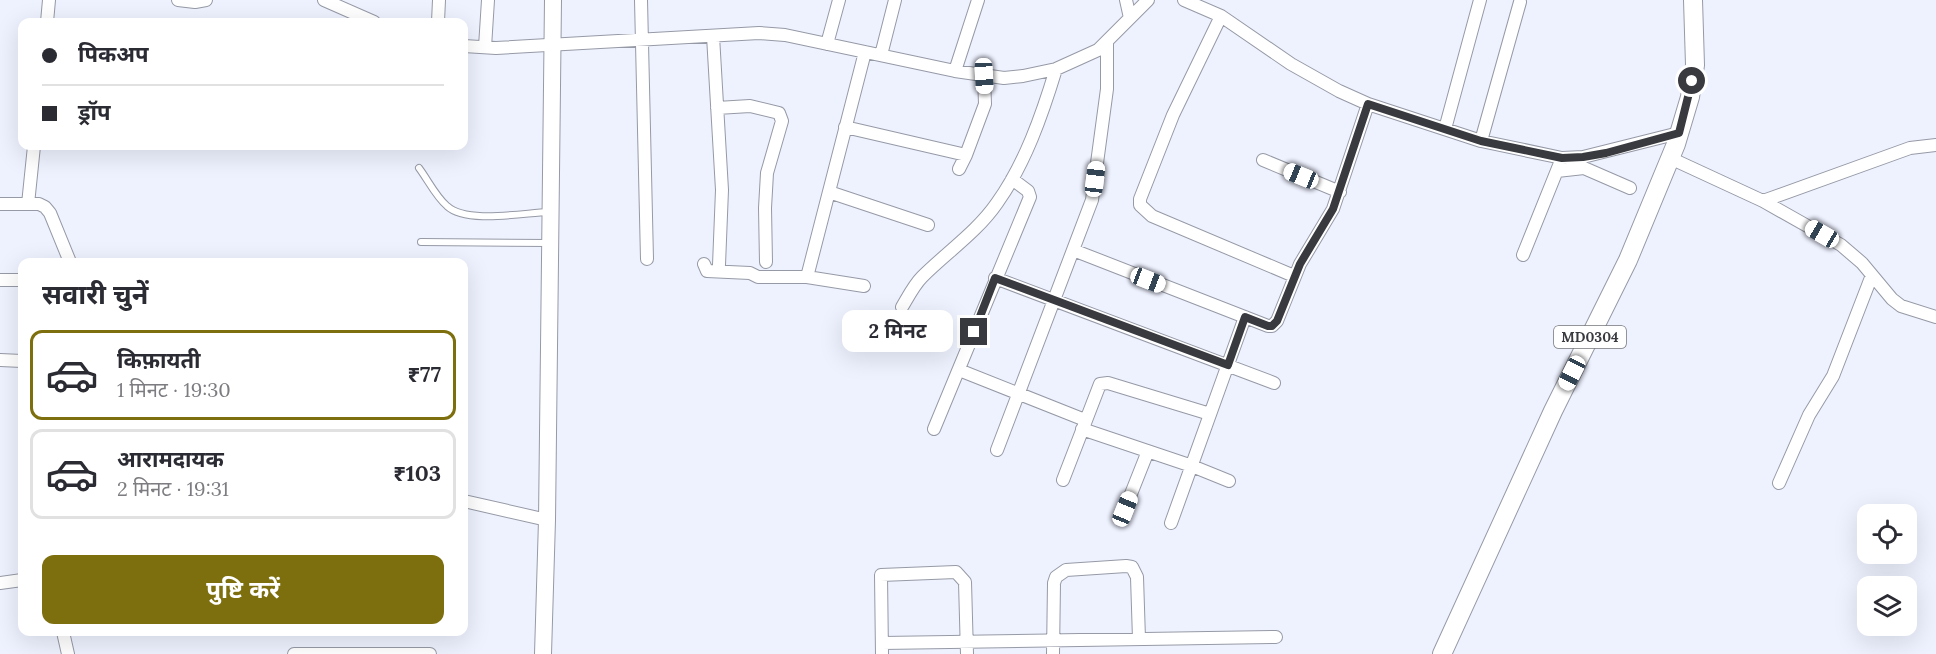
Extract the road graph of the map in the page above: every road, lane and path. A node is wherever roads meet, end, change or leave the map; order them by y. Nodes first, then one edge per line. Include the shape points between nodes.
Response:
1 (49, 0) edge
2 (178, 0) edge
3 (206, 0) edge
4 (324, 0) edge
5 (439, 0) edge
6 (488, 0) edge
7 (553, 0) edge
8 (641, 0) edge
9 (838, 0) edge
10 (895, 0) edge
11 (978, 0) edge
12 (1126, 0) edge
13 (1148, 0) edge
14 (1184, 0) edge
15 (1480, 0) edge
16 (1520, 2) dead end
17 (1693, 4) edge
18 (1221, 16) junction
19 (47, 18) edge
20 (365, 18) edge
21 (438, 18) edge
22 (1130, 18) junction
23 (713, 36) junction
24 (642, 39) junction
25 (1107, 40) junction
26 (553, 44) junction
27 (827, 44) junction
28 (468, 46) edge
29 (485, 47) junction
30 (865, 52) junction
31 (881, 55) junction
32 (1056, 69) junction
33 (955, 71) junction
34 (984, 76) junction
35 (1368, 104) junction
36 (717, 108) junction
37 (845, 127) junction
38 (1445, 129) junction
39 (1679, 133) junction
40 (1481, 141) junction
41 (1936, 145) edge
42 (34, 150) edge
43 (966, 154) junction
44 (1562, 158) junction
45 (1670, 158) junction
46 (1263, 160) dead end
47 (419, 168) dead end
48 (959, 169) dead end
49 (1557, 171) junction
50 (1012, 179) junction
51 (1630, 188) dead end
52 (828, 192) junction
53 (1340, 192) junction
54 (1763, 201) junction
55 (0, 204) edge
56 (28, 204) junction
57 (551, 212) junction
58 (928, 225) dead end
59 (421, 242) dead end
60 (550, 243) junction
61 (1073, 250) junction
62 (1523, 255) dead end
63 (68, 258) edge
64 (647, 259) dead end
65 (766, 262) dead end
66 (704, 264) dead end
67 (719, 265) dead end
68 (1294, 276) junction
69 (1872, 276) junction
70 (807, 277) junction
71 (995, 278) junction
72 (0, 280) edge
73 (18, 280) edge
74 (864, 286) dead end
75 (1054, 301) junction
76 (902, 307) dead end
77 (1245, 317) junction
78 (1936, 317) edge
79 (0, 360) edge
80 (18, 361) edge
81 (1228, 365) junction
82 (959, 370) junction
83 (1274, 383) dead end
84 (1018, 393) junction
85 (1210, 414) junction
86 (1083, 424) junction
87 (934, 429) dead end
88 (997, 450) dead end
89 (1148, 451) junction
90 (1192, 466) junction
91 (1063, 480) dead end
92 (1229, 481) dead end
93 (1779, 483) dead end
94 (468, 502) edge
95 (1125, 509) dead end
96 (547, 520) junction
97 (1171, 523) dead end
98 (18, 581) edge
99 (0, 583) edge
100 (64, 636) edge
101 (1276, 637) dead end
102 (1139, 639) junction
103 (1052, 640) junction
104 (882, 648) edge
105 (967, 648) edge
106 (68, 654) edge
107 (294, 654) edge
108 (430, 654) edge
109 (543, 654) edge
110 (1053, 654) edge
111 (1442, 654) edge

1 - 19 street
2 - 3 street
4 - 20 street
5 - 21 street
6 - 29 street
7 - 26 street
8 - 24 street
9 - 27 street
10 - 31 street
11 - 33 street
12 - 22 street
13 - 22 street
14 - 18 street
15 - 38 street
16 - 40 street
17 - 39 main road, MD0304 via 1695,65
18 - 35 street via 1291,64
18 - 68 street via 1173,115 1140,205 1152,216
22 - 25 street
23 - 24 street
23 - 27 street via 759,33
23 - 36 street
24 - 26 street
24 - 64 street
25 - 32 street via 1098,50
25 - 61 street via 1107,89 1092,200
26 - 29 street
26 - 57 street
27 - 30 street
28 - 29 street
30 - 31 street
30 - 37 street
31 - 33 street
32 - 34 street via 1004,78
32 - 50 street
33 - 34 street
34 - 43 street via 985,104
35 - 38 street
35 - 53 street
36 - 65 street via 750,106 779,113 782,121 767,173
36 - 67 street via 722,190
37 - 43 street
37 - 52 street
38 - 40 street
39 - 44 street via 1606,153
39 - 45 main road, MD0304
40 - 44 street
41 - 54 street via 1910,148
42 - 56 street
43 - 48 street
44 - 49 street
45 - 54 street
45 - 111 main road, MD0304 via 1628,260 1553,411
46 - 53 street
47 - 57 lane via 446,206 457,213 472,216
49 - 51 street via 1584,168
49 - 62 street
50 - 71 street via 1030,197
50 - 76 street via 997,204 920,279
52 - 58 street
52 - 70 street
53 - 68 street
54 - 69 street via 1841,245
55 - 56 street
56 - 63 street via 39,204 50,213
57 - 60 street
59 - 60 lane
60 - 96 street
61 - 75 street
61 - 77 street
66 - 70 street via 707,271
68 - 77 street via 1275,324 1268,326
69 - 78 street via 1901,306
69 - 93 street via 1833,376 1809,415
70 - 74 street
71 - 75 street
71 - 82 street
72 - 73 street
75 - 81 street
75 - 84 street
77 - 81 street
79 - 80 street
81 - 83 street
81 - 85 street
82 - 84 street
82 - 87 street
84 - 86 street
84 - 88 street
85 - 86 street via 1108,383 1098,387
85 - 90 street
86 - 89 street
86 - 91 street
89 - 90 street
89 - 95 street
90 - 92 street
90 - 97 street
94 - 96 street
96 - 109 street
98 - 99 street
100 - 106 street
101 - 102 street
102 - 103 street
102 - 103 street via 1137,577 1132,567 1126,566 1061,572 1054,583
103 - 105 street
103 - 110 street
104 - 105 street
104 - 105 street via 881,574 956,572 965,582
107 - 108 street

